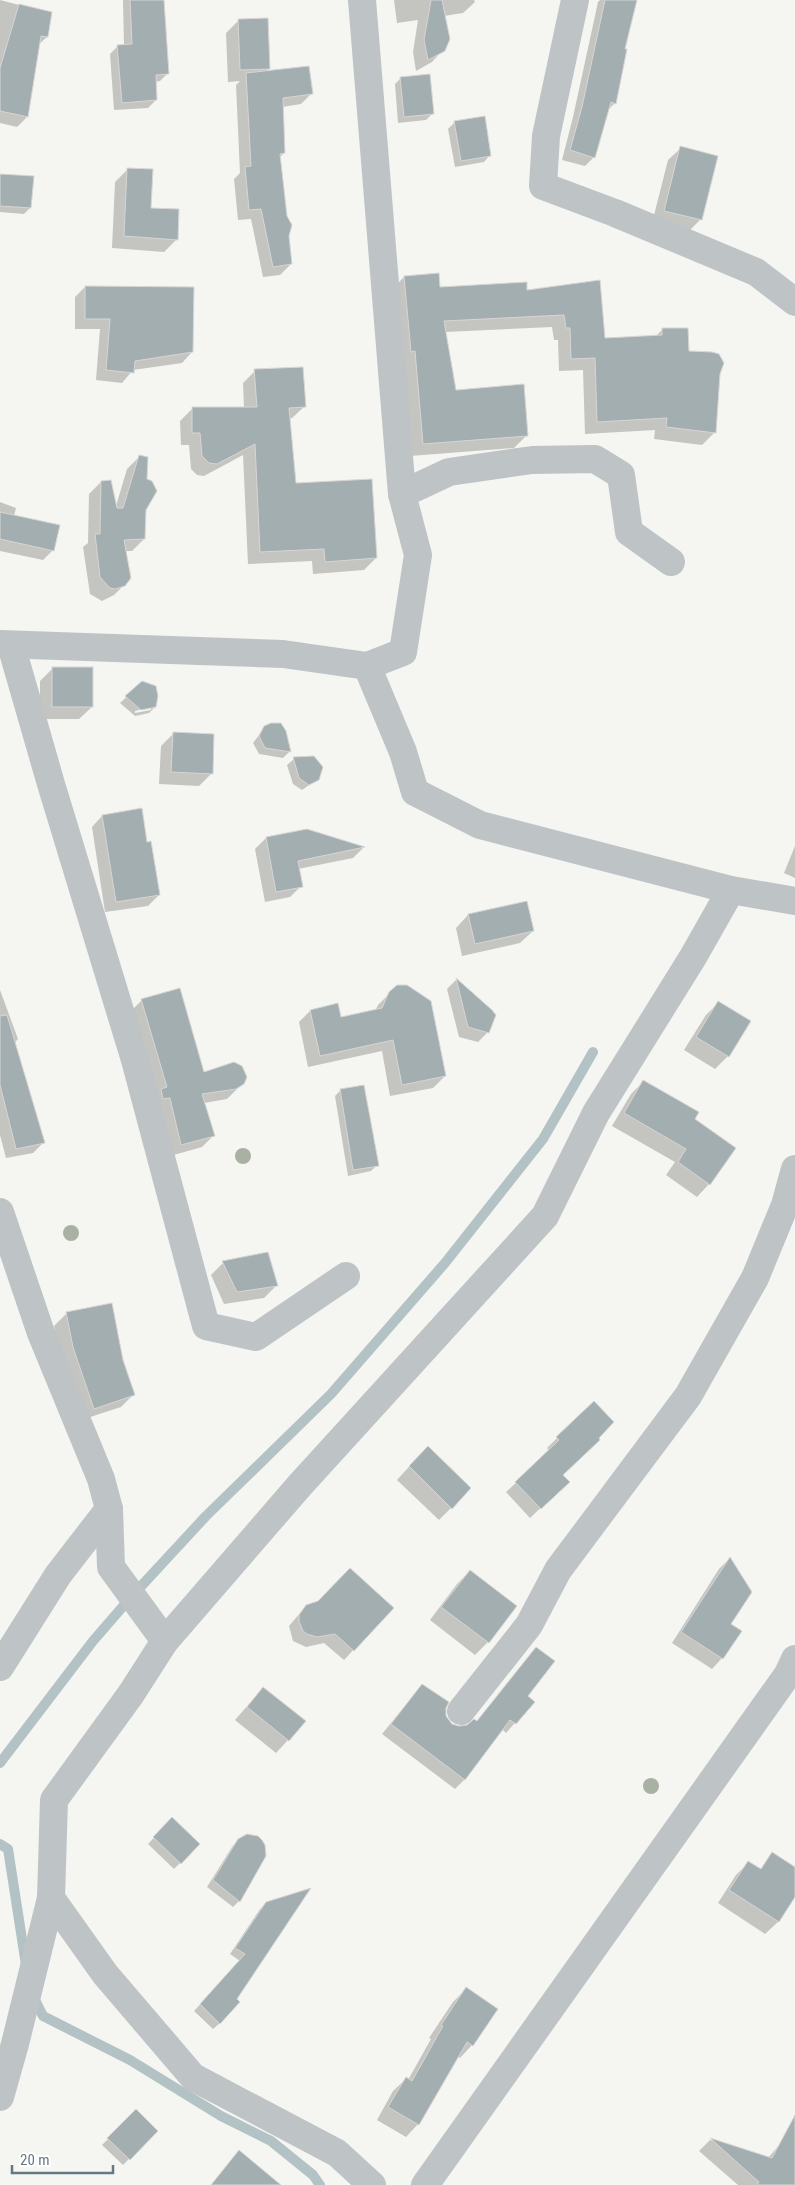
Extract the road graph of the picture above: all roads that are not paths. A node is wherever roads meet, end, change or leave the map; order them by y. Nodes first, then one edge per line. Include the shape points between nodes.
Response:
1 (362, 0) edge
2 (575, 0) edge
3 (795, 302) edge
4 (402, 494) junction
5 (671, 562) dead end
6 (6, 644) edge
7 (367, 666) junction
8 (731, 890) junction
9 (795, 901) edge
10 (795, 1169) edge
11 (0, 1212) edge
12 (346, 1276) dead end
13 (109, 1508) junction
14 (166, 1640) junction
15 (795, 1659) edge
16 (0, 1667) edge
17 (461, 1711) dead end
18 (50, 1898) junction
19 (0, 2097) edge
20 (372, 2185) edge
21 (425, 2185) edge

1 - 4 street
2 - 3 street via 546,136 542,186 756,272
4 - 5 street via 449,472 532,460 595,459 621,475 629,532
4 - 7 street via 418,555 403,652
6 - 7 street via 283,654
6 - 12 street via 135,1060 206,1326 256,1337
7 - 8 street via 404,752 415,792 480,825
8 - 9 street
8 - 14 street via 596,1112 545,1216 300,1484
10 - 17 street via 785,1205 755,1278 688,1396 558,1570 529,1625
11 - 13 street via 41,1332 101,1479
13 - 14 street via 111,1567
13 - 16 street via 58,1575
14 - 18 street via 54,1800
15 - 21 street via 788,1674
18 - 19 street
18 - 20 street via 105,1974 193,2077 337,2153

